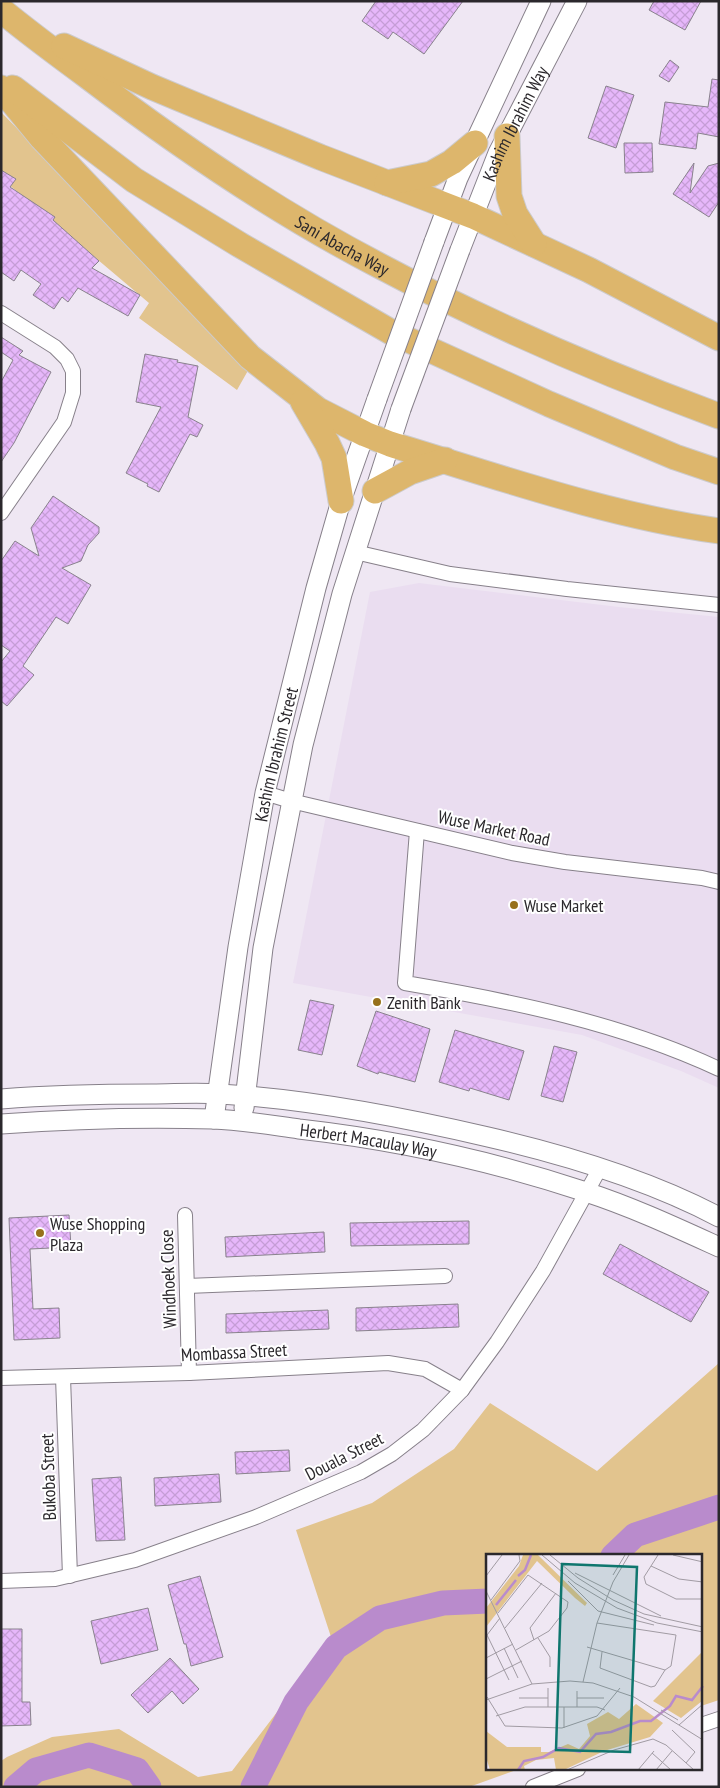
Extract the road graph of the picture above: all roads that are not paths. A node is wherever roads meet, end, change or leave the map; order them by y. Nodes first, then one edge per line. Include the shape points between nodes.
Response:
1 (542, 1) edge
2 (576, 1) edge
3 (10, 17) edge
4 (1, 79) edge
5 (1, 88) edge
6 (507, 136) junction
7 (475, 144) junction
8 (387, 183) junction
9 (447, 206) junction
10 (473, 216) junction
11 (534, 244) junction
12 (1, 313) edge
13 (719, 338) edge
14 (300, 398) junction
15 (377, 399) joint
16 (402, 409) joint
17 (719, 416) edge
18 (365, 434) junction
19 (390, 444) junction
20 (445, 460) junction
21 (719, 472) edge
22 (375, 491) junction
23 (341, 501) junction
24 (1, 513) edge
25 (719, 532) edge
26 (355, 552) junction
27 (719, 605) edge
28 (265, 793) junction
29 (291, 801) junction
30 (417, 831) junction
31 (719, 882) edge
32 (719, 1069) edge
33 (218, 1094) junction
34 (246, 1096) junction
35 (1, 1098) edge
36 (214, 1119) junction
37 (243, 1122) junction
38 (1, 1124) edge
39 (600, 1168) junction
40 (588, 1192) junction
41 (185, 1215) dead end
42 (719, 1217) edge
43 (719, 1247) edge
44 (445, 1276) dead end
45 (187, 1286) junction
46 (189, 1373) junction
47 (63, 1377) junction
48 (1, 1378) edge
49 (462, 1390) junction
50 (70, 1576) junction
51 (1, 1581) edge
52 (719, 1719) edge
53 (702, 1725) edge
54 (576, 1770) edge
55 (533, 1787) edge

1 - 7 main road, Kashim Ibrahim Way
2 - 6 main road, Kashim Ibrahim Way
3 - 8 highway via 152,87
3 - 17 highway, Sani Abacha Way via 158,130 269,203 380,266 506,329
4 - 21 highway via 134,180 391,332 549,404
5 - 14 highway via 42,138 250,357
6 - 10 main road, Kashim Ibrahim Way
6 - 11 highway via 509,196 515,214
7 - 8 highway via 431,174
7 - 9 main road, Kashim Ibrahim Way
8 - 9 highway
9 - 10 highway
9 - 15 main road, Kashim Ibrahim Way, bridge
10 - 11 highway
10 - 16 main road, Kashim Ibrahim Way, bridge
11 - 13 highway
12 - 24 street via 55,347 68,359 73,371 73,392 64,422
14 - 18 highway
14 - 23 highway via 334,458
15 - 18 main road, Kashim Ibrahim Street
16 - 19 main road, Kashim Ibrahim Street
18 - 19 highway
18 - 23 main road, Kashim Ibrahim Street
19 - 20 highway
19 - 22 main road, Kashim Ibrahim Street
20 - 22 highway via 410,472
20 - 25 highway via 574,500 675,525
22 - 26 main road, Kashim Ibrahim Street
23 - 28 main road, Kashim Ibrahim Street
26 - 27 street via 450,574
26 - 29 main road, Kashim Ibrahim Street
28 - 29 street, Wuse Market Road
28 - 33 main road, Kashim Ibrahim Street via 238,947
29 - 30 street, Wuse Market Road
29 - 34 main road, Kashim Ibrahim Street via 262,948
30 - 31 street, Wuse Market Road via 565,862
30 - 32 street via 405,983 492,998 597,1024
33 - 34 main road, Herbert Macaulay Way
33 - 35 main road, Herbert Macaulay Way
33 - 36 main road, Kashim Ibrahim Street
34 - 37 main road, Kashim Ibrahim Street
34 - 39 main road, Herbert Macaulay Way via 434,1124
36 - 37 main road, Herbert Macaulay Way
36 - 38 main road, Herbert Macaulay Way via 114,1118
37 - 40 main road, Herbert Macaulay Way via 342,1134 433,1151 519,1170
39 - 40 street, Douala Street
39 - 42 main road, Herbert Macaulay Way via 673,1195
40 - 43 main road, Herbert Macaulay Way via 666,1222
40 - 49 street, Douala Street via 543,1271
41 - 45 street, Windhoek Close
44 - 45 street
45 - 46 street, Windhoek Close
46 - 47 street, Mombassa Street
46 - 49 street, Mombassa Street via 388,1363 425,1368
47 - 48 street, Mombassa Street
47 - 50 street, Bukoba Street
49 - 50 street, Douala Street via 423,1430 361,1472 256,1517 135,1560
50 - 51 street, Douala Street
52 - 53 street
54 - 55 street

